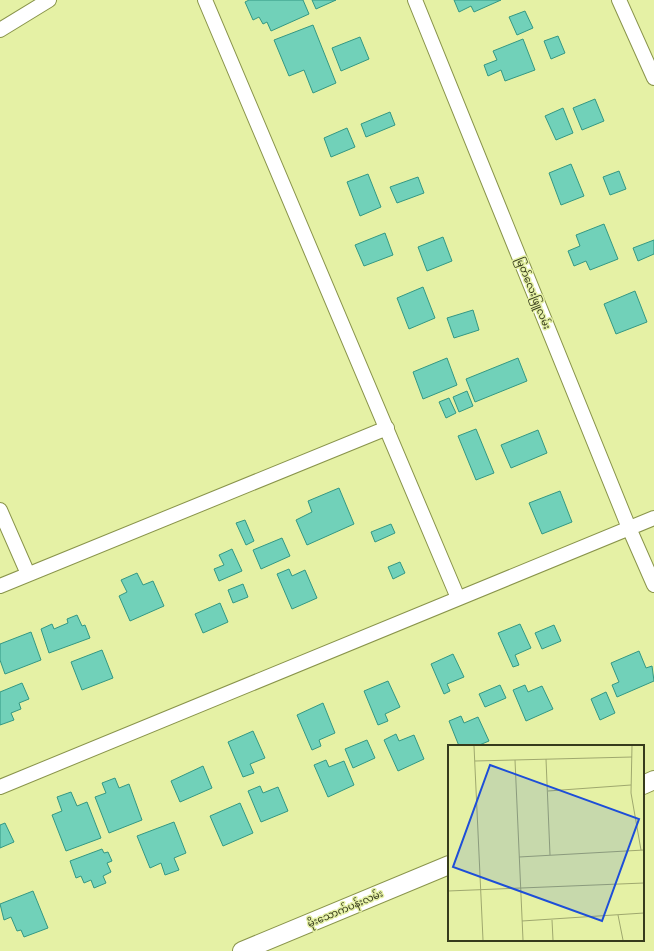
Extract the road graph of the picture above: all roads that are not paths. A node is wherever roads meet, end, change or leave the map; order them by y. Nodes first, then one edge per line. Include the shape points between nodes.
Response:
1 (49, 0) edge
2 (205, 0) edge
3 (415, 0) edge
4 (619, 0) edge
5 (0, 30) edge
6 (654, 78) edge
7 (386, 428) junction
8 (0, 510) edge
9 (654, 518) edge
10 (629, 528) junction
11 (28, 574) junction
12 (654, 585) edge
13 (0, 586) edge
14 (458, 598) junction
15 (654, 780) edge
16 (644, 785) edge
17 (0, 787) edge
18 (448, 864) edge
19 (242, 951) edge

1 - 5 street
2 - 7 street
3 - 10 street, မြတ်လေးဖြူလမ်း
4 - 6 street
7 - 11 street
7 - 14 street
8 - 11 street
9 - 10 street
10 - 12 street, မြတ်လေးဖြူလမ်း
10 - 14 street
11 - 13 street
14 - 17 street
15 - 16 street
18 - 19 street, မိုးသောက်ပန်းလမ်း

